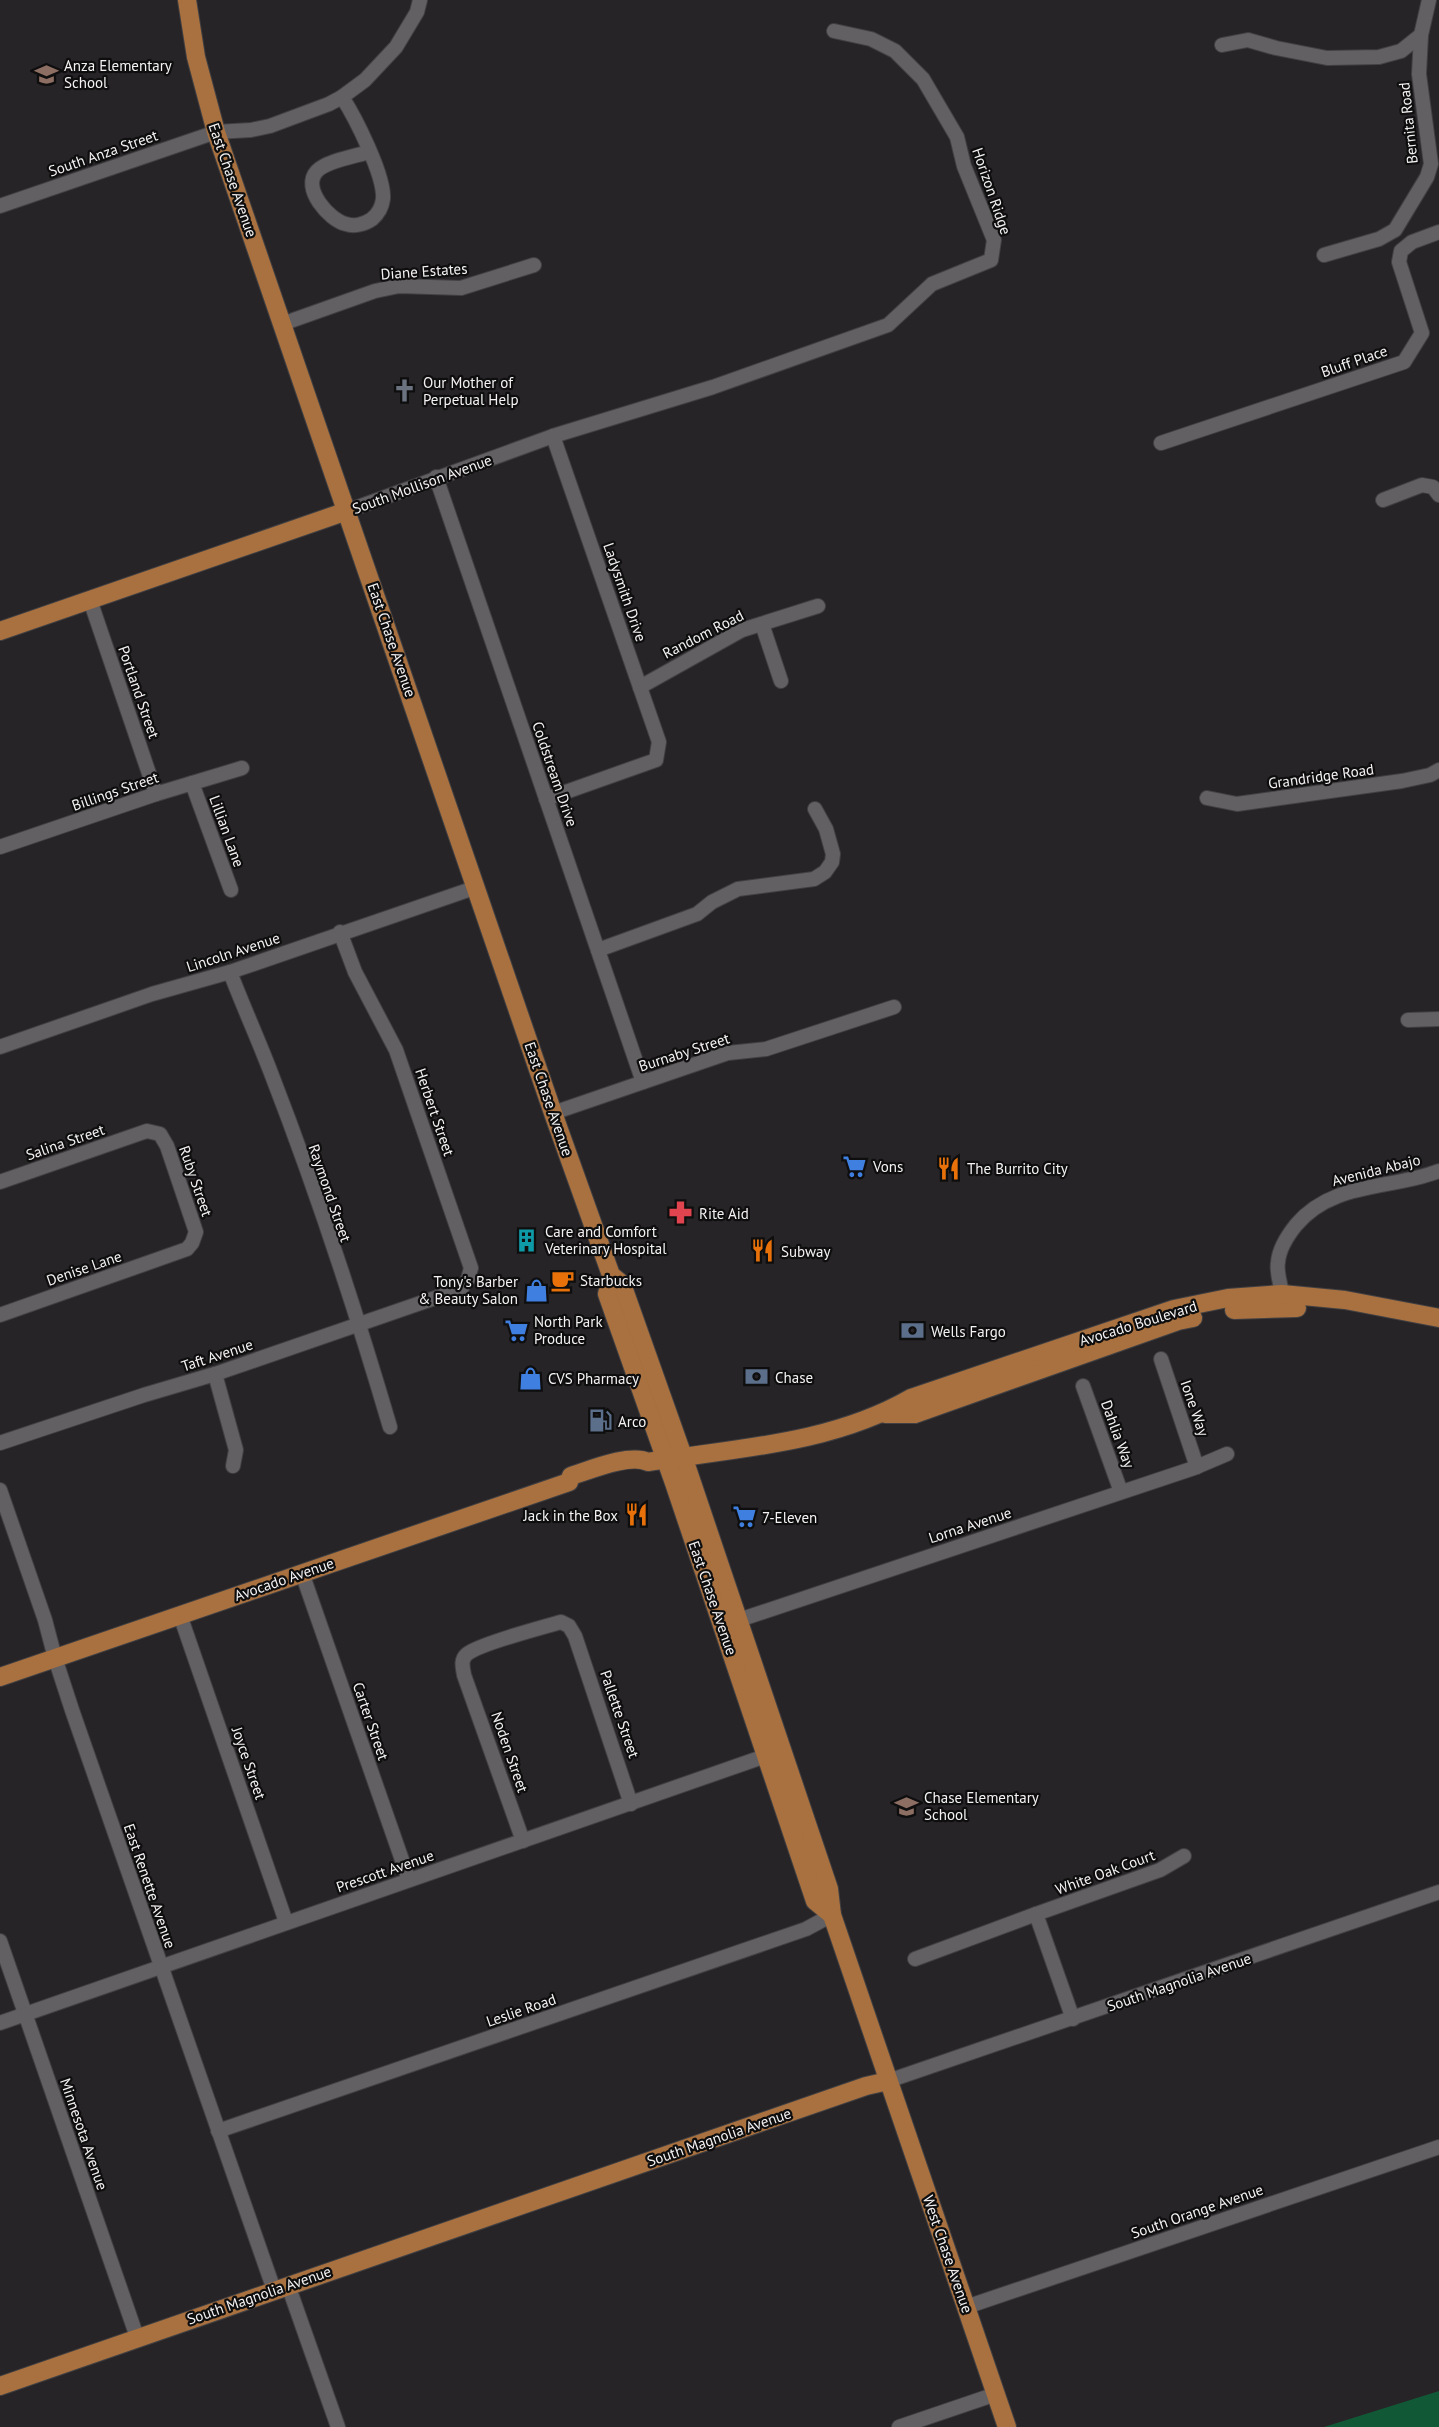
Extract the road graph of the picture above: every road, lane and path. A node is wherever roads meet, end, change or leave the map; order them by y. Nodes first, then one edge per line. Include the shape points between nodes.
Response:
1 (187, 0) edge
2 (420, 0) edge
3 (1429, 0) edge
4 (834, 31) dead end
5 (1421, 35) junction
6 (1222, 45) dead end
7 (342, 97) junction
8 (216, 132) junction
9 (369, 152) junction
10 (0, 206) edge
11 (1439, 232) edge
12 (1324, 255) dead end
13 (534, 265) dead end
14 (282, 324) junction
15 (846, 341) joint
16 (554, 436) junction
17 (1161, 443) dead end
18 (436, 477) junction
19 (1439, 495) edge
20 (1383, 500) dead end
21 (347, 511) junction
22 (90, 600) junction
23 (818, 606) dead end
24 (762, 624) junction
25 (0, 631) edge
26 (781, 681) dead end
27 (640, 687) junction
28 (242, 768) dead end
29 (1439, 770) edge
30 (192, 783) junction
31 (156, 794) junction
32 (1207, 798) dead end
33 (546, 800) junction
34 (815, 809) dead end
35 (0, 847) edge
36 (477, 887) junction
37 (231, 890) dead end
38 (340, 932) junction
39 (598, 950) junction
40 (230, 972) junction
41 (894, 1007) dead end
42 (1439, 1019) edge
43 (1408, 1020) dead end
44 (0, 1047) edge
45 (643, 1082) junction
46 (554, 1113) junction
47 (141, 1133) joint
48 (1439, 1171) edge
49 (0, 1182) edge
50 (178, 1252) joint
51 (1282, 1294) junction
52 (444, 1295) joint
53 (0, 1315) edge
54 (1439, 1318) edge
55 (359, 1324) junction
56 (1439, 1331) edge
57 (1161, 1359) dead end
58 (215, 1374) junction
59 (1083, 1386) dead end
60 (884, 1414) junction
61 (390, 1427) dead end
62 (0, 1443) edge
63 (1227, 1454) dead end
64 (666, 1459) junction
65 (233, 1466) dead end
66 (1197, 1467) junction
67 (0, 1490) edge
68 (1121, 1492) junction
69 (302, 1573) junction
70 (180, 1615) junction
71 (730, 1623) junction
72 (575, 1636) joint
73 (54, 1658) junction
74 (0, 1677) edge
75 (774, 1753) junction
76 (632, 1804) junction
77 (523, 1841) junction
78 (1184, 1856) dead end
79 (409, 1880) junction
80 (1439, 1892) edge
81 (1036, 1914) junction
82 (832, 1915) junction
83 (286, 1922) junction
84 (0, 1941) edge
85 (915, 1959) dead end
86 (160, 1967) junction
87 (26, 2014) junction
88 (1073, 2019) junction
89 (0, 2023) edge
90 (888, 2080) junction
91 (218, 2131) junction
92 (1439, 2147) edge
93 (281, 2288) junction
94 (966, 2307) junction
95 (137, 2337) junction
96 (0, 2386) edge
97 (996, 2394) junction
98 (338, 2427) edge
99 (899, 2427) edge
100 (1007, 2427) edge

1 - 8 main road, East Chase Avenue via 196,57
2 - 7 street, South Anza Street via 396,47 365,80
3 - 5 street, Bernita Road
4 - 15 street, Horizon Ridge via 871,39 895,51 923,79 957,137 993,240 991,260 932,284 888,325
5 - 6 street via 1401,51 1379,57 1327,58 1248,40
5 - 12 street, Bernita Road via 1419,74 1431,164 1427,177 1395,230 1379,239
7 - 8 street, South Anza Street via 270,126
7 - 9 street
8 - 10 street, South Anza Street
8 - 14 main road, East Chase Avenue
9 - 9 street via 382,187 382,203 368,221 346,224 316,200 313,179 324,166
11 - 17 street, Bluff Place via 1401,250 1399,262 1422,333 1404,362
13 - 14 street, Diane Estates via 461,288 399,286 375,291
14 - 21 main road, East Chase Avenue
15 - 16 street, South Mollison Avenue
16 - 18 street, South Mollison Avenue
16 - 27 street, Ladysmith Drive
18 - 21 street, South Mollison Avenue
18 - 33 street, Coldstream Drive
19 - 20 street via 1433,487 1422,485
21 - 22 main road, South Mollison Avenue
21 - 36 main road, East Chase Avenue
22 - 25 main road, South Mollison Avenue
22 - 31 street, Portland Street
23 - 24 street, Random Road
24 - 26 street
24 - 27 street, Random Road via 728,637
27 - 33 street, Ladysmith Drive via 659,742 656,760
28 - 30 street, Billings Street
29 - 32 street, Grandridge Road via 1402,781 1237,804
30 - 31 street, Billings Street
30 - 37 street, Lillian Lane
31 - 35 street, Billings Street
33 - 39 street, Coldstream Drive
34 - 39 street via 833,854 832,862 820,876 738,890 697,914
36 - 38 street, Lincoln Avenue
36 - 46 main road, East Chase Avenue
38 - 40 street, Lincoln Avenue
38 - 52 street, Herbert Street via 355,972 396,1050 471,1268 460,1289
39 - 45 street, Coldstream Drive
40 - 44 street, Lincoln Avenue via 152,994
40 - 55 street, Raymond Street via 271,1073
41 - 45 street, Burnaby Street via 766,1049 728,1053
42 - 43 street
45 - 46 street, Burnaby Street
46 - 64 main road, East Chase Avenue via 611,1275 607,1294
47 - 49 street, Salina Street
47 - 50 street, Ruby Street via 160,1134 167,1146 196,1232 187,1249
48 - 51 street, Avenida Abajo via 1351,1191 1306,1213 1289,1234 1278,1263
50 - 53 street, Denise Lane
51 - 54 main road, Avocado Boulevard via 1345,1300
51 - 60 main road, Avocado Boulevard via 1228,1298 1174,1309 911,1398
52 - 55 street, Taft Avenue
55 - 58 street, Taft Avenue
55 - 61 street, Raymond Street
56 - 60 main road, Avocado Boulevard via 1343,1312 1282,1307 1229,1310 1178,1321 915,1414
57 - 66 street, Ione Way
58 - 62 street, Taft Avenue
58 - 65 street via 236,1450
59 - 68 street, Dahlia Way
60 - 64 main road, Avocado Boulevard via 830,1433
63 - 66 street, Lorna Avenue
64 - 69 main road, Avocado Avenue via 640,1458 572,1476 569,1482
64 - 71 main road, East Chase Avenue
66 - 68 street, Lorna Avenue
67 - 73 street, East Renette Avenue via 45,1620
68 - 71 street, Lorna Avenue
69 - 70 main road, Avocado Avenue
69 - 79 street, Carter Street
70 - 73 main road, Avocado Avenue
70 - 83 street, Joyce Street
71 - 75 main road, East Chase Avenue
72 - 76 street, Pallette Street
72 - 77 street, Noden Street via 561,1622 482,1647 467,1654 462,1662
73 - 74 main road, Avocado Avenue
73 - 86 street, East Renette Avenue
75 - 76 street, Prescott Avenue
75 - 82 main road, East Chase Avenue via 815,1901
76 - 77 street, Prescott Avenue
77 - 79 street, Prescott Avenue
78 - 81 street, White Oak Court via 1160,1870
79 - 83 street, Prescott Avenue
80 - 88 street, South Magnolia Avenue
81 - 85 street, White Oak Court
81 - 88 street
82 - 90 main road, East Chase Avenue
82 - 91 street, Leslie Road via 806,1929
83 - 86 street, Prescott Avenue
84 - 87 street, Minnesota Avenue
86 - 87 street, Prescott Avenue
86 - 91 street, East Renette Avenue
87 - 89 street, Prescott Avenue
87 - 95 street, Minnesota Avenue
88 - 90 street, South Magnolia Avenue
90 - 93 main road, South Magnolia Avenue
90 - 94 main road, West Chase Avenue
91 - 93 street, East Renette Avenue
92 - 94 street, South Orange Avenue
93 - 95 main road, South Magnolia Avenue
93 - 98 street, East Renette Avenue
94 - 97 main road, West Chase Avenue
95 - 96 main road, South Magnolia Avenue
97 - 99 street
97 - 100 main road, West Chase Avenue

